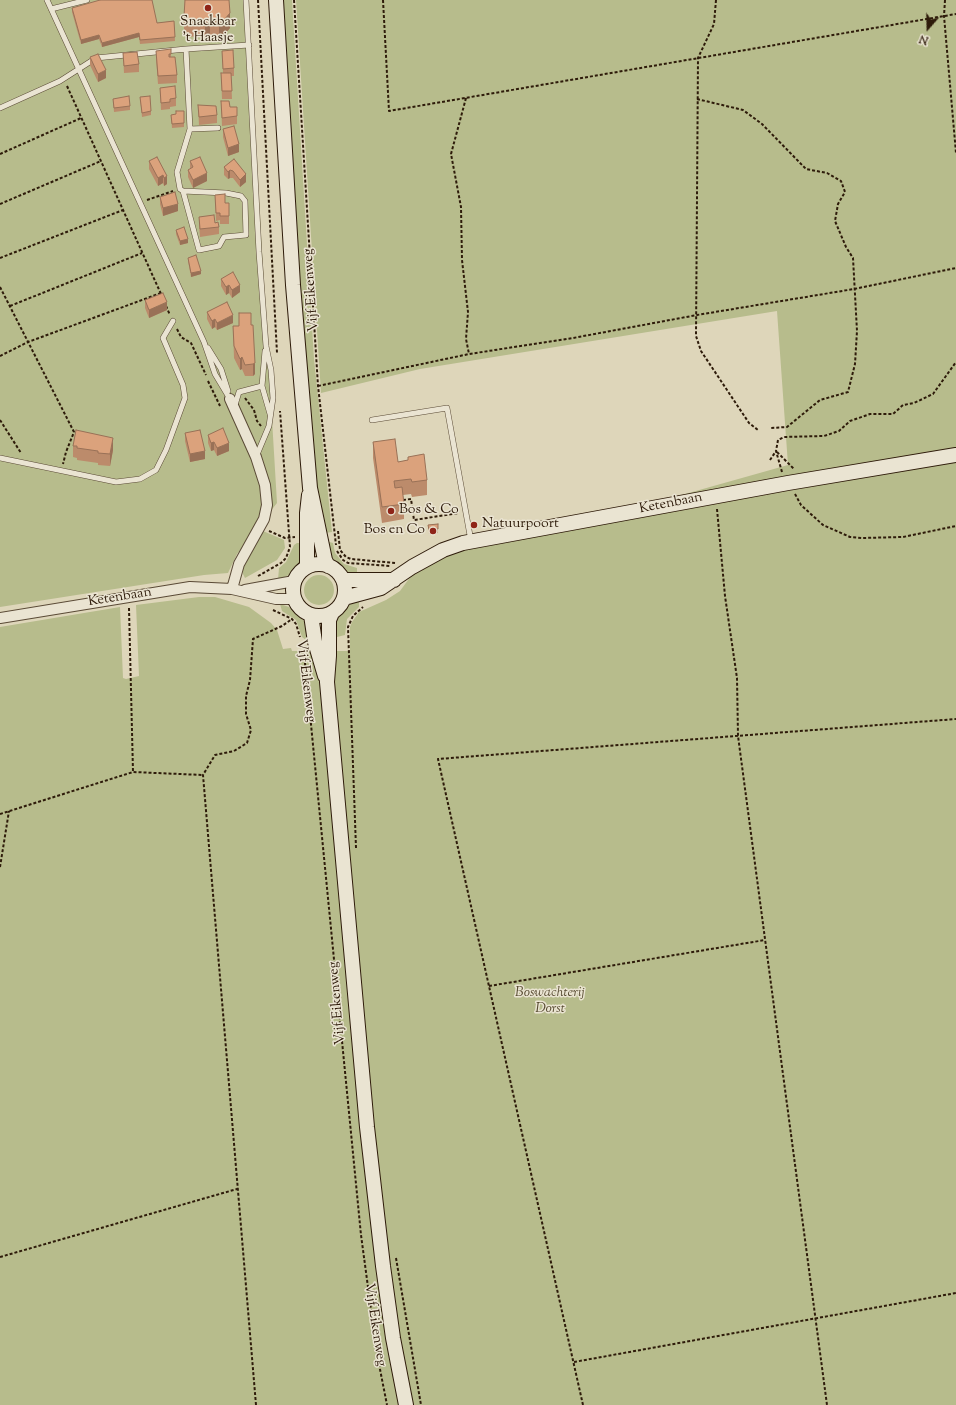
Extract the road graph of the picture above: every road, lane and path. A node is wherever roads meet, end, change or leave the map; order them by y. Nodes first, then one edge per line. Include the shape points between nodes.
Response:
1 (47, 0) edge
2 (87, 0) edge
3 (246, 0) edge
4 (258, 0) edge
5 (276, 0) edge
6 (294, 0) edge
7 (383, 0) edge
8 (716, 0) edge
9 (945, 0) edge
10 (52, 9) junction
11 (956, 14) edge
12 (944, 16) junction
13 (249, 46) junction
14 (186, 49) junction
15 (698, 58) junction
16 (80, 68) junction
17 (67, 86) dead end
18 (466, 98) junction
19 (698, 99) junction
20 (0, 108) edge
21 (82, 118) junction
22 (218, 128) dead end
23 (190, 130) junction
24 (956, 153) edge
25 (0, 154) edge
26 (101, 161) junction
27 (181, 190) junction
28 (141, 202) junction
29 (0, 204) edge
30 (123, 210) junction
31 (142, 253) junction
32 (0, 258) edge
33 (956, 268) edge
34 (0, 286) edge
35 (854, 289) junction
36 (161, 293) junction
37 (10, 306) junction
38 (697, 315) junction
39 (173, 321) junction
40 (28, 342) junction
41 (266, 346) junction
42 (277, 354) dead end
43 (468, 354) junction
44 (0, 356) edge
45 (956, 362) edge
46 (262, 386) junction
47 (318, 386) junction
48 (238, 392) junction
49 (230, 399) joint
50 (234, 409) junction
51 (222, 410) dead end
52 (280, 410) dead end
53 (271, 415) junction
54 (0, 420) edge
55 (372, 420) dead end
56 (770, 428) dead end
57 (267, 430) junction
58 (758, 430) dead end
59 (776, 451) junction
60 (956, 455) edge
61 (256, 457) junction
62 (0, 458) edge
63 (770, 460) dead end
64 (27, 462) junction
65 (62, 470) junction
66 (804, 480) junction
67 (788, 483) junction
68 (310, 488) junction
69 (715, 496) junction
70 (403, 500) edge
71 (466, 512) junction
72 (956, 526) edge
73 (338, 531) dead end
74 (471, 542) junction
75 (397, 563) dead end
76 (307, 566) junction
77 (328, 566) junction
78 (275, 567) dead end
79 (412, 567) junction
80 (343, 580) junction
81 (394, 580) junction
82 (294, 581) junction
83 (237, 590) junction
84 (129, 597) junction
85 (344, 598) junction
86 (294, 599) junction
87 (363, 606) dead end
88 (278, 612) dead end
89 (332, 613) junction
90 (310, 615) junction
91 (0, 618) edge
92 (292, 619) junction
93 (302, 643) dead end
94 (303, 648) dead end
95 (327, 682) junction
96 (956, 719) edge
97 (738, 736) junction
98 (133, 772) junction
99 (203, 775) junction
100 (9, 811) junction
101 (0, 814) edge
102 (356, 850) dead end
103 (0, 866) edge
104 (765, 940) junction
105 (489, 986) junction
106 (236, 1189) junction
107 (396, 1254) dead end
108 (0, 1257) edge
109 (956, 1293) edge
110 (816, 1318) junction
111 (574, 1362) junction
112 (256, 1405) edge
113 (388, 1405) edge
114 (406, 1405) edge
115 (421, 1405) edge
116 (583, 1405) edge
117 (827, 1405) edge

1 - 10 lane
2 - 10 lane
3 - 13 lane
4 - 42 path
5 - 68 main road, Vijf Eikenweg via 293,285
6 - 47 path, Vijf Eikenweg
7 - 18 path via 389,110
8 - 15 path via 714,24
9 - 12 path
10 - 16 lane
11 - 12 path
12 - 15 path
12 - 24 path
13 - 14 lane
13 - 41 lane
14 - 16 lane via 96,58
14 - 23 lane
15 - 18 path
15 - 19 path
16 - 20 lane via 60,81
16 - 28 lane
17 - 21 path
18 - 43 path via 451,154 461,207
19 - 35 path via 743,110 762,124 806,169 827,173 841,181 845,192 838,204 834,221 853,258
19 - 38 path
21 - 25 path
21 - 26 path
22 - 23 lane
23 - 27 lane via 177,172
26 - 29 path
26 - 30 path
27 - 27 lane via 226,192 241,196 245,201 246,235 224,237 218,246 199,250
27 - 28 path
28 - 49 lane via 204,342 221,369
30 - 31 path
30 - 32 path
31 - 36 path
31 - 37 path
33 - 35 path
34 - 37 path
35 - 38 path
35 - 56 path via 856,351 848,392 820,400 787,427
36 - 39 path
36 - 40 path
37 - 40 path
38 - 43 path via 574,338
38 - 58 path via 696,336 701,351 749,423
39 - 51 path via 181,337 191,343
39 - 65 lane via 163,338 183,385 185,398 156,470 140,479 116,482
40 - 44 path
40 - 65 path via 74,432
41 - 46 lane
41 - 53 lane via 271,370
43 - 47 path
45 - 59 path via 933,394 903,406 893,414 870,414 850,421 839,431 824,436 784,437 778,440
46 - 48 lane
46 - 53 lane
47 - 79 path, Vijf Eikenweg via 337,552 348,563
48 - 50 lane
48 - 57 path via 254,410 259,425
49 - 50 street
50 - 61 street
52 - 78 path via 290,547 286,558
53 - 57 lane
54 - 64 path
55 - 71 lane via 447,408
57 - 61 lane
59 - 63 path
59 - 66 path
59 - 67 path via 781,471
60 - 66 main road, Ketenbaan
61 - 83 street via 265,484 267,505 264,519 239,564
62 - 64 lane
64 - 65 lane
66 - 67 main road, Ketenbaan
67 - 69 main road, Ketenbaan
67 - 72 path via 801,505 823,525 850,537 903,538
68 - 76 main road, Vijf Eikenweg via 307,513
68 - 77 main road, Vijf Eikenweg
69 - 74 main road, Ketenbaan
69 - 97 path via 725,596 737,678
70 - 71 path via 411,499 414,520
71 - 74 lane
73 - 75 path via 340,550 351,560
74 - 79 main road, Ketenbaan via 443,550
76 - 77 main road
76 - 82 main road
77 - 80 main road
79 - 81 main road, Ketenbaan
80 - 81 main road
80 - 85 main road
81 - 85 main road, Ketenbaan via 374,591
82 - 83 street, Ketenbaan
82 - 86 main road
83 - 84 street, Ketenbaan via 190,587
83 - 86 street, Ketenbaan via 276,599
84 - 91 street, Ketenbaan
84 - 98 path
85 - 89 main road
86 - 90 main road via 300,609
87 - 102 path via 353,616 348,627
88 - 92 path
89 - 90 main road
89 - 95 main road, Vijf Eikenweg via 329,620
90 - 95 main road, Vijf Eikenweg
92 - 93 path, Vijf Eikenweg via 298,628
92 - 99 path via 253,639 250,680 246,696 246,714 251,730 247,743 234,751 215,755
94 - 113 path, Vijf Eikenweg via 360,1228
95 - 114 main road, Vijf Eikenweg via 366,1127 393,1338
96 - 97 path
97 - 104 path
97 - 105 path via 438,759
98 - 99 path
98 - 100 path
99 - 106 path
100 - 101 path
100 - 103 path
104 - 105 path
104 - 110 path
105 - 111 path
106 - 108 path
106 - 112 path
107 - 115 path
109 - 110 path
110 - 111 path
110 - 117 path
111 - 116 path

